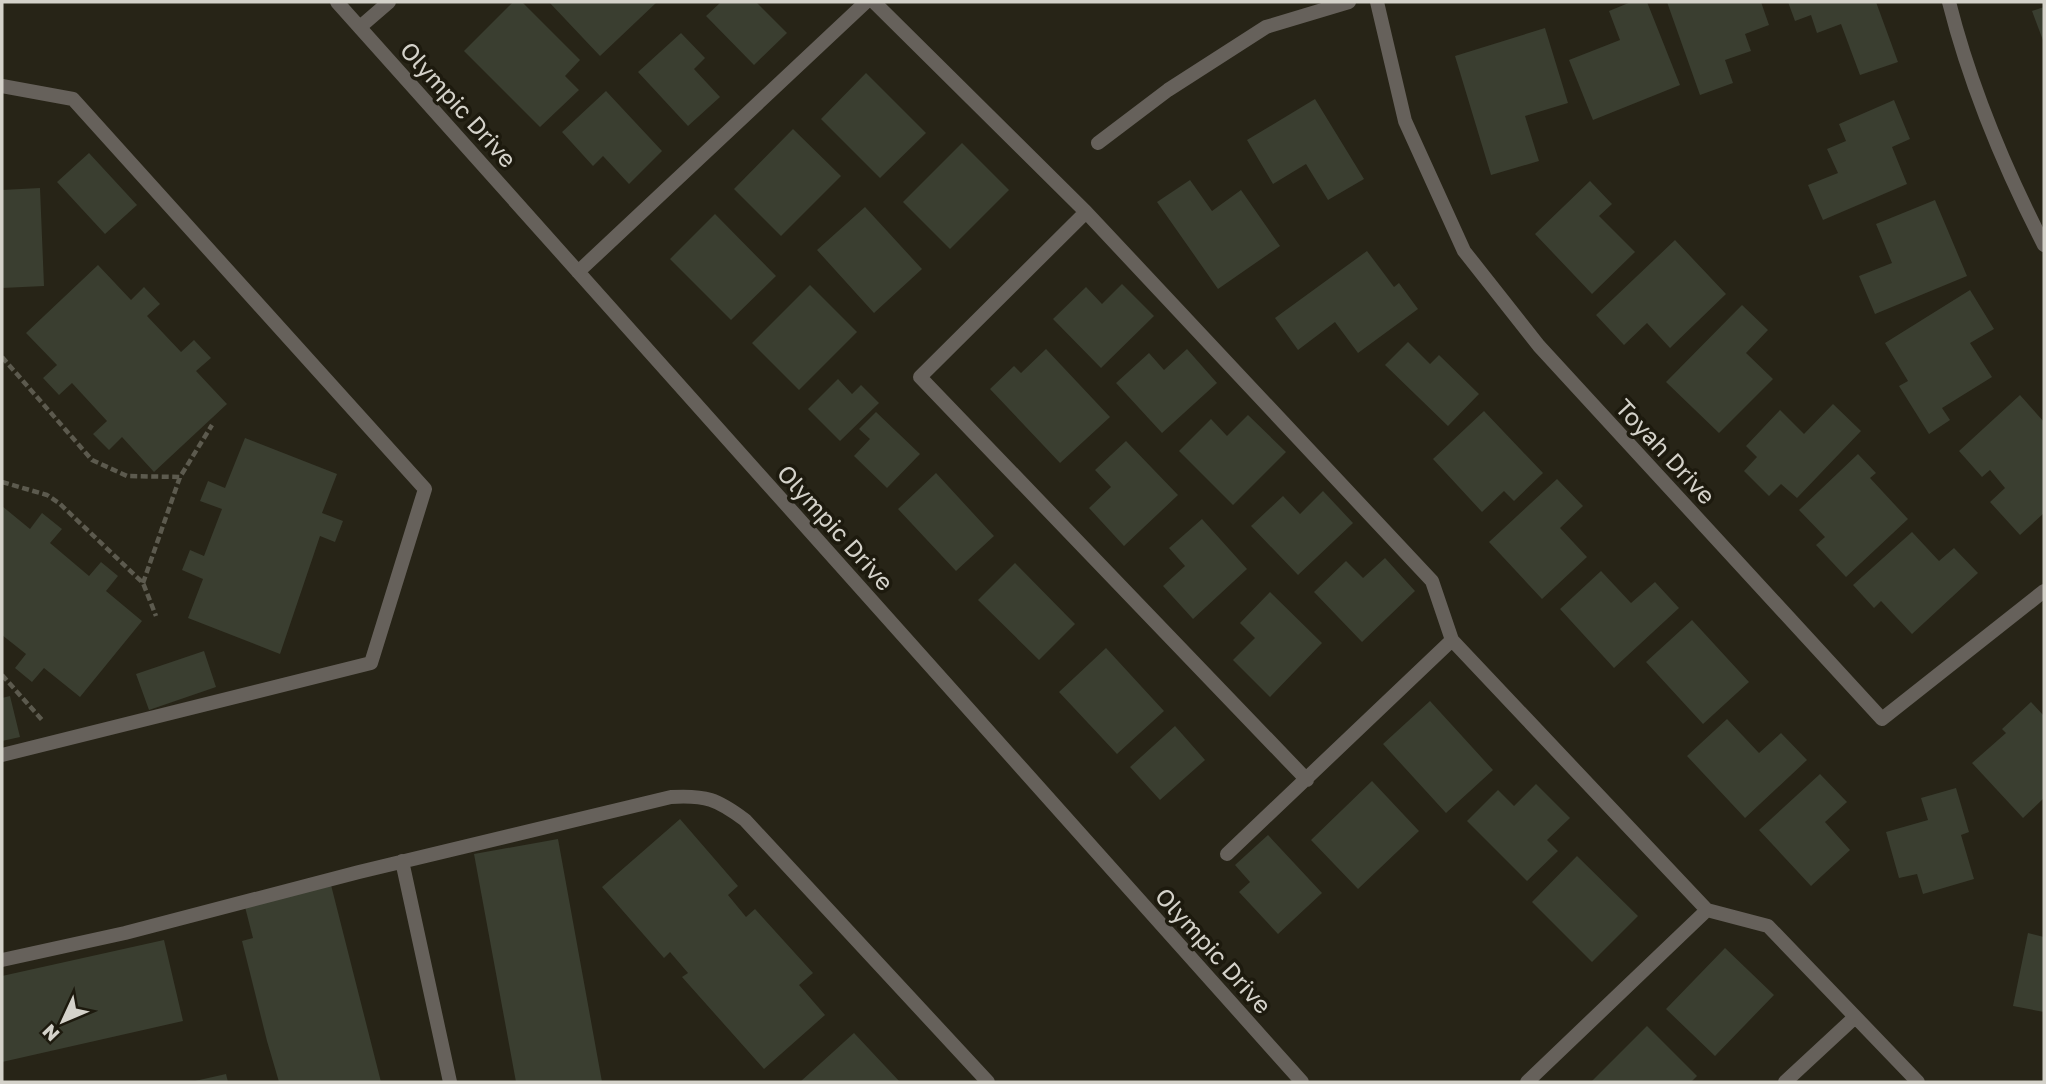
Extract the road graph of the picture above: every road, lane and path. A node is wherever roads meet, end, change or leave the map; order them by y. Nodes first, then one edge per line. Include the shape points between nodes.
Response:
1 (337, 2) edge
2 (389, 2) edge
3 (866, 2) edge
4 (874, 2) edge
5 (1349, 2) edge
6 (1377, 2) edge
7 (1949, 2) edge
8 (360, 27) junction
9 (2, 86) edge
10 (1098, 143) dead end
11 (1086, 212) junction
12 (2044, 245) edge
13 (578, 272) junction
14 (2, 357) edge
15 (212, 425) dead end
16 (180, 477) junction
17 (2, 482) edge
18 (143, 583) junction
19 (2044, 591) edge
20 (156, 616) dead end
21 (1452, 640) junction
22 (2, 675) edge
23 (59, 741) junction
24 (2, 755) edge
25 (1307, 779) junction
26 (1227, 854) dead end
27 (402, 861) junction
28 (1707, 910) junction
29 (2, 960) edge
30 (1855, 1017) junction
31 (450, 1082) edge
32 (988, 1082) edge
33 (1302, 1082) edge
34 (1527, 1082) edge
35 (1785, 1082) edge
36 (1918, 1082) edge

1 - 8 street, Olympic Drive
2 - 8 street
3 - 13 street
4 - 11 street
5 - 10 street via 1266,27 1168,90
6 - 19 street, Toyah Drive via 1405,121 1464,251 1539,346 1882,719
7 - 12 street via 1957,35 2018,195
8 - 13 street, Olympic Drive
9 - 23 street via 73,99 425,489 371,663
11 - 21 street via 1433,581
11 - 25 street via 920,377
13 - 33 street, Olympic Drive
14 - 16 path via 92,460 127,475
15 - 16 path
16 - 18 path
17 - 18 path via 59,503
18 - 20 path
21 - 25 street
21 - 28 street
22 - 23 path
23 - 24 street
25 - 26 street
27 - 29 street
27 - 31 street
27 - 32 street via 671,797 697,795 721,801 745,820
28 - 30 street via 1768,926
28 - 34 street
30 - 35 street
30 - 36 street

